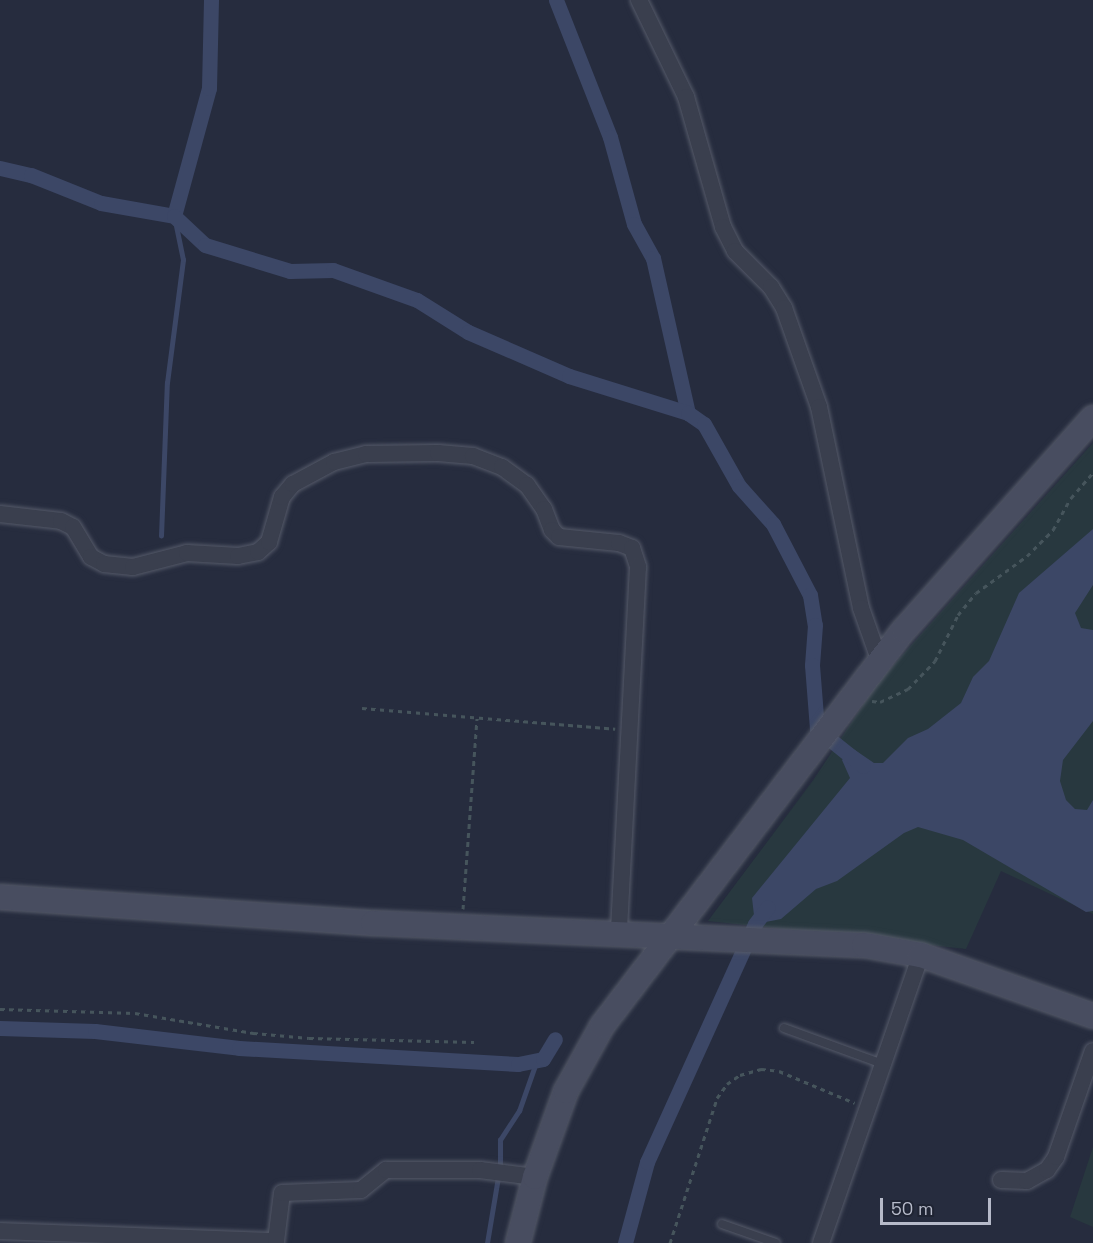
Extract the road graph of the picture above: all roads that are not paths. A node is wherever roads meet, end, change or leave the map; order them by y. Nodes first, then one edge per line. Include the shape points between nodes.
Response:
1 (639, 0) edge
2 (1093, 418) edge
3 (0, 514) edge
4 (880, 662) junction
5 (0, 897) edge
6 (619, 932) junction
7 (672, 934) junction
8 (921, 955) junction
9 (1093, 1016) edge
10 (784, 1028) dead end
11 (1093, 1051) edge
12 (883, 1064) junction
13 (535, 1177) junction
14 (1001, 1180) dead end
15 (722, 1224) dead end
16 (0, 1231) edge
17 (518, 1243) edge
18 (776, 1243) edge
19 (821, 1243) edge

1 - 4 street via 686,97 723,228 735,251 771,286 784,308 819,407 861,608
2 - 4 main road
3 - 6 street via 61,521 73,527 92,557 104,564 133,567 187,553 238,556 258,552 269,542 282,497 293,484 334,462 366,454 473,456 502,467 527,485 559,537 632,548 638,567
4 - 7 main road
5 - 6 main road
6 - 7 main road
7 - 8 main road via 864,945
7 - 13 main road via 602,1026 566,1091
8 - 9 main road
8 - 12 street
10 - 12 lane
11 - 14 street via 1056,1157 1047,1170 1027,1180
12 - 19 street
13 - 16 street via 499,1172 386,1170 361,1190 282,1193 276,1241
13 - 17 main road
15 - 18 lane

